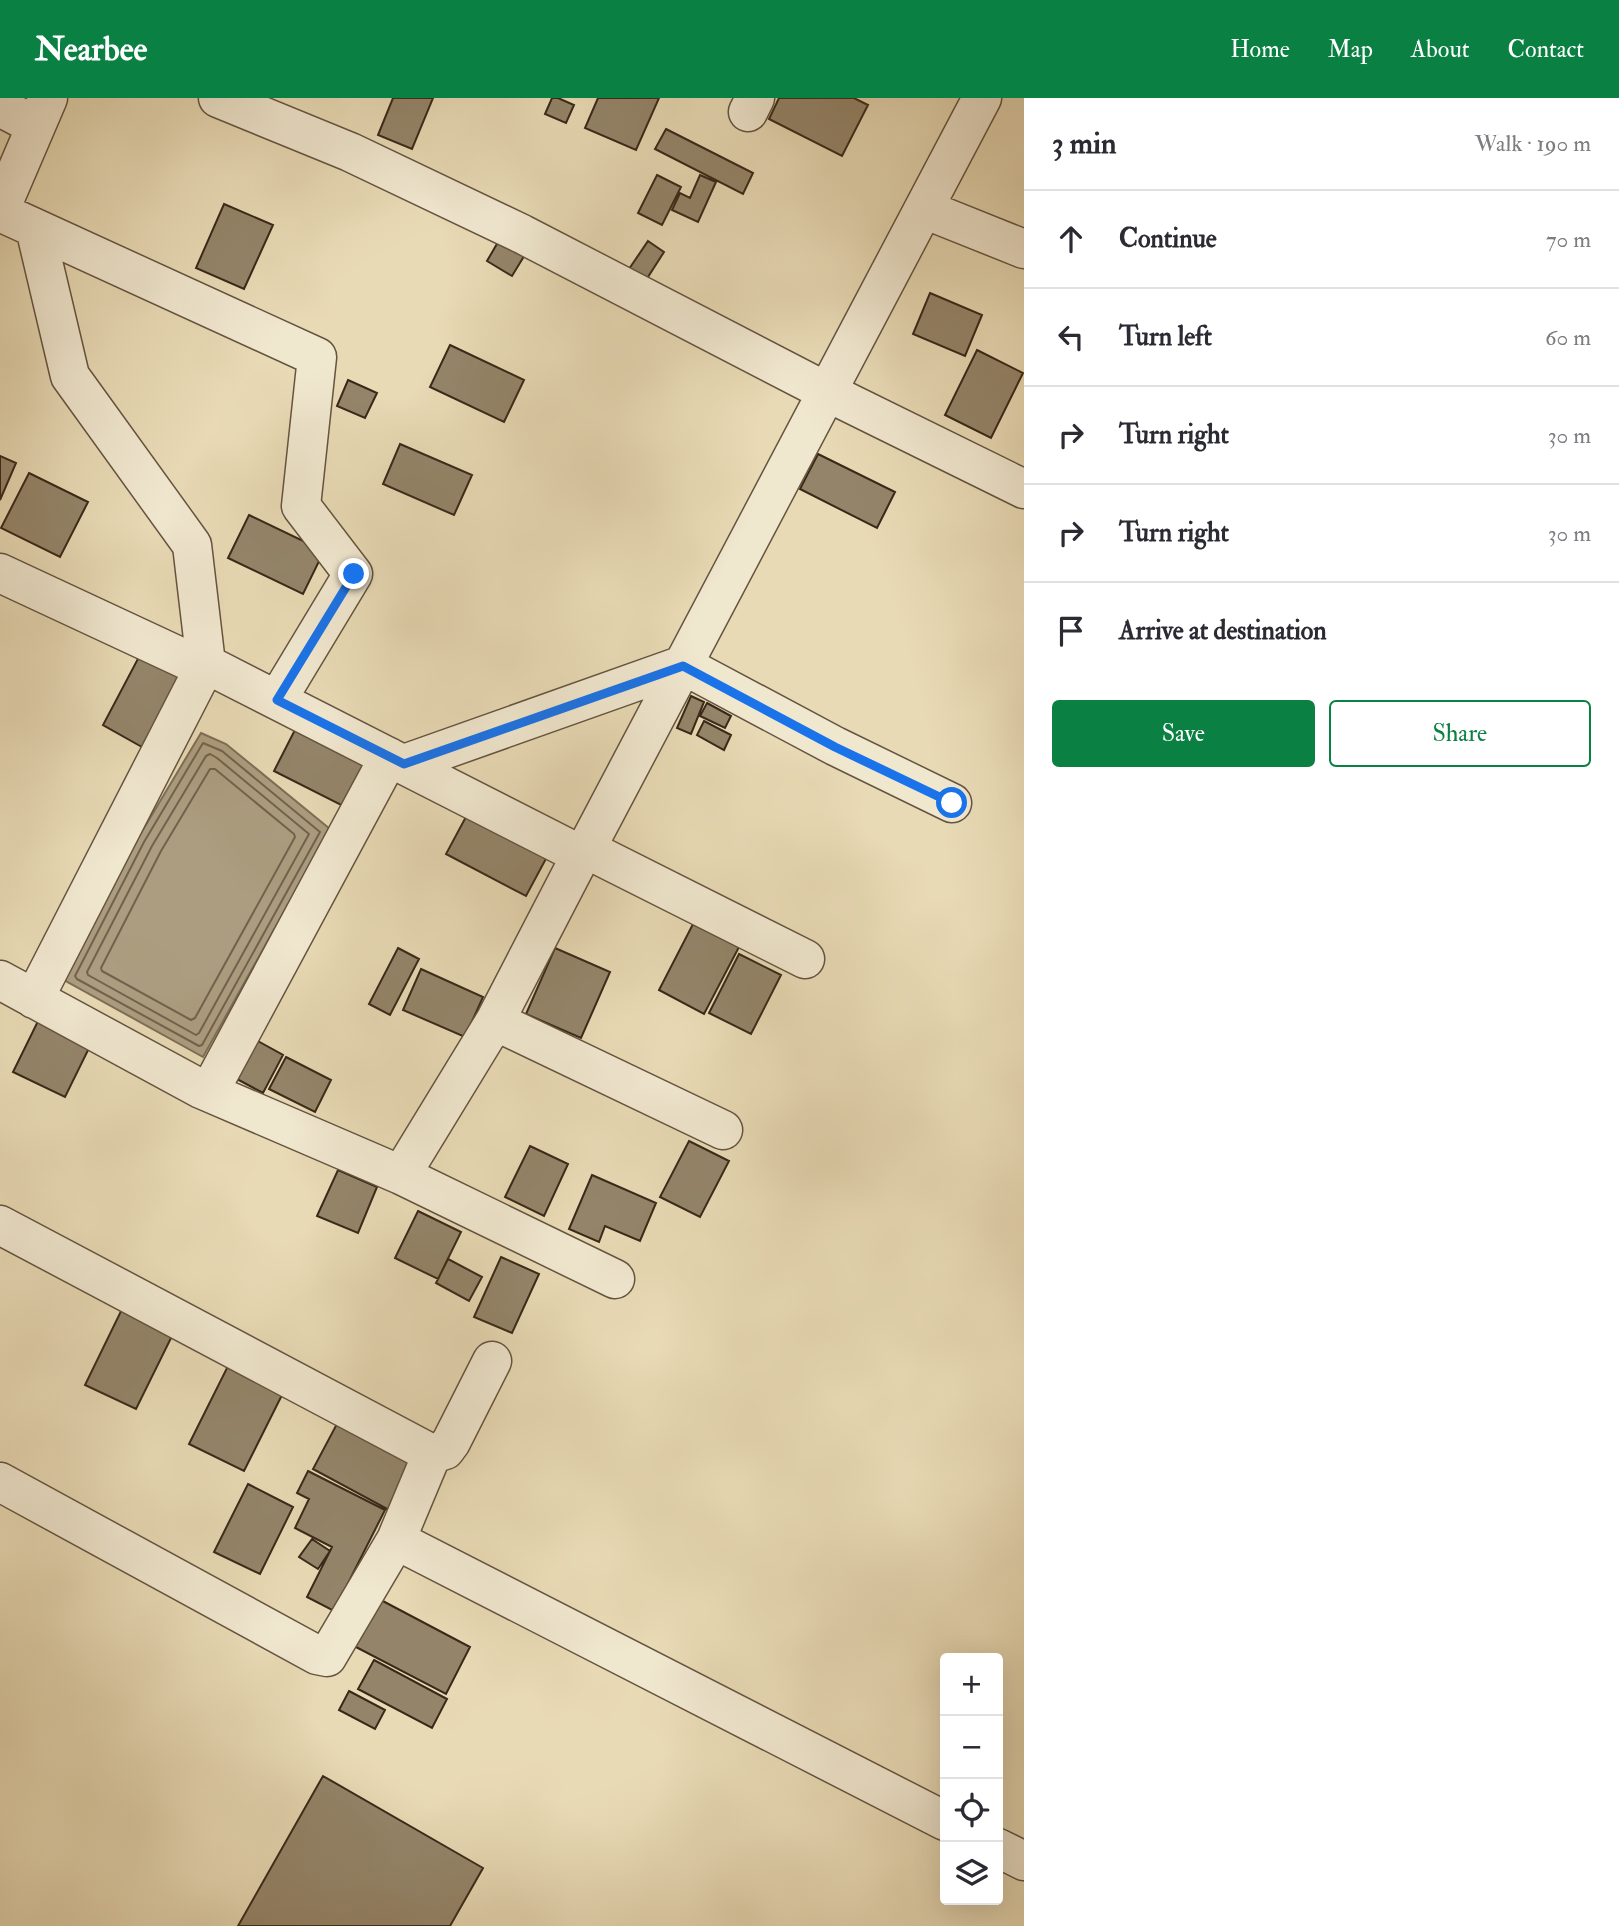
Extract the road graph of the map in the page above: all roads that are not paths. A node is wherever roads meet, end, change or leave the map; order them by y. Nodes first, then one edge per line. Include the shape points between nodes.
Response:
1 (218, 98) edge
2 (982, 98) edge
3 (0, 107) edge
4 (42, 112) edge
5 (924, 209) junction
6 (0, 211) edge
7 (35, 228) junction
8 (1024, 249) edge
9 (827, 392) junction
10 (1024, 489) edge
11 (0, 573) edge
12 (205, 666) junction
13 (683, 666) junction
14 (277, 700) junction
15 (397, 761) junction
16 (952, 803) dead end
17 (583, 852) junction
18 (805, 959) dead end
19 (11, 988) edge
20 (495, 1021) junction
21 (209, 1092) junction
22 (723, 1130) dead end
23 (401, 1175) junction
24 (0, 1225) edge
25 (615, 1279) dead end
26 (492, 1361) dead end
27 (432, 1454) junction
28 (0, 1482) edge
29 (396, 1540) junction
30 (940, 1818) edge
31 (1003, 1850) edge
32 (1024, 1861) edge

1 - 9 street via 350,152 522,234
2 - 5 street
3 - 4 street
4 - 6 street
5 - 8 street
5 - 9 street
6 - 7 street
7 - 12 street via 70,376 191,544
7 - 14 street via 317,357 301,506 354,574
9 - 10 street
9 - 13 street
11 - 12 street
12 - 14 street
12 - 19 street
13 - 15 street
13 - 16 street
13 - 17 street
14 - 15 street
15 - 17 street
15 - 21 street
17 - 18 street
17 - 20 street
19 - 21 street
20 - 22 street
20 - 23 street
21 - 23 street
23 - 25 street
24 - 27 street
26 - 27 street via 451,1443
27 - 29 street
28 - 29 street via 327,1657
29 - 30 street
31 - 32 street

